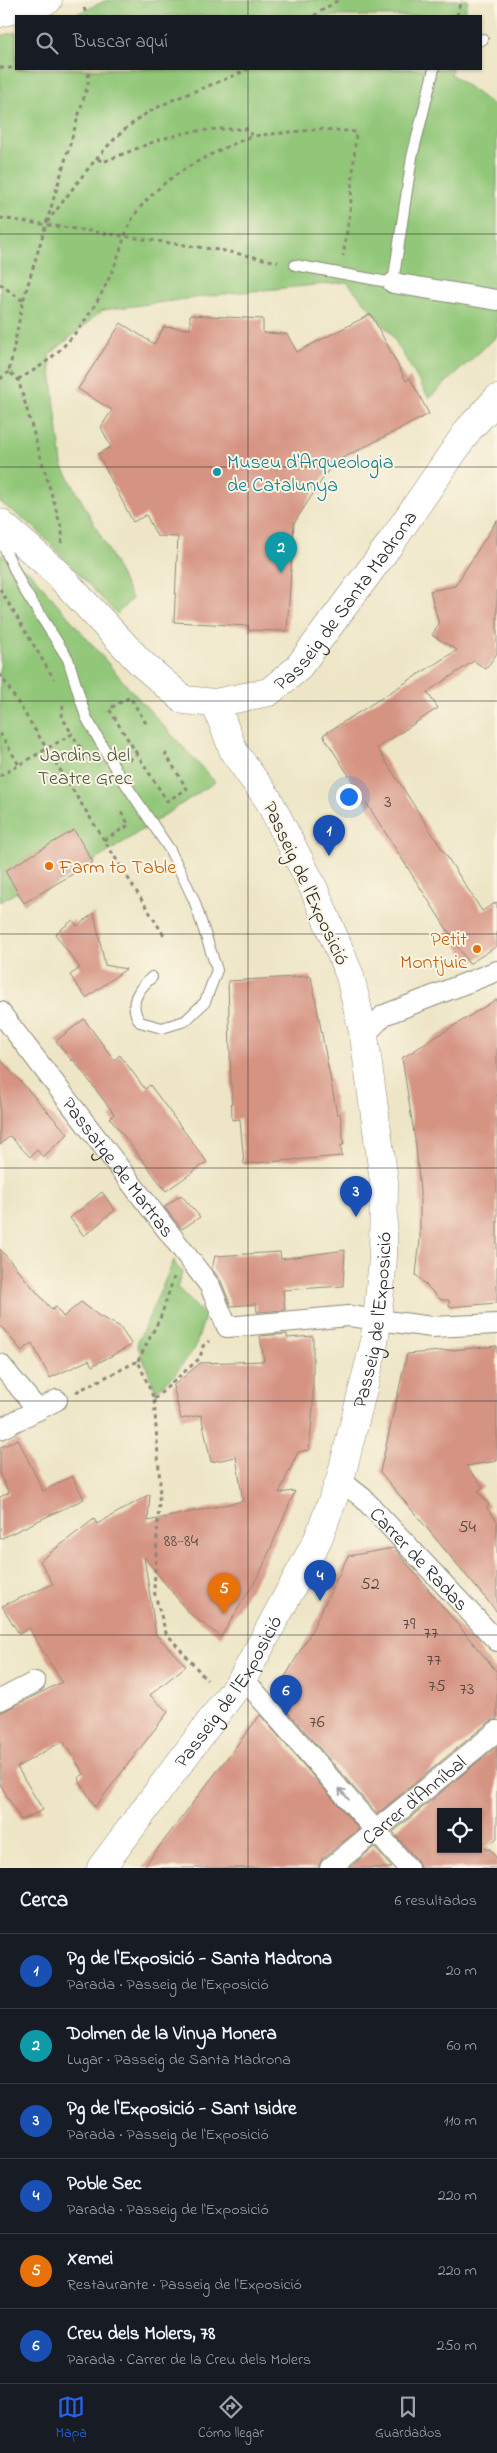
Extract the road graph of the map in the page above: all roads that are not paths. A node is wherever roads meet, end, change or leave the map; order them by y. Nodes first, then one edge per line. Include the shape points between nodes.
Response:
1 (48, 0) edge
2 (0, 13) edge
3 (434, 70) edge
4 (295, 265) road end
5 (393, 284) junction
6 (497, 300) edge
7 (497, 399) edge
8 (0, 523) edge
9 (0, 539) edge
10 (214, 703) junction
11 (497, 971) edge
12 (152, 977) dead end
13 (0, 1012) edge
14 (364, 1036) junction
15 (377, 1321) junction
16 (497, 1324) edge
17 (0, 1364) edge
18 (58, 1400) road end
19 (38, 1410) junction
20 (0, 1429) edge
21 (340, 1480) junction
22 (497, 1641) edge
23 (243, 1678) junction
24 (35, 1682) dead end
25 (0, 1700) edge
26 (497, 1731) edge
27 (376, 1831) junction
28 (101, 1868) edge
29 (330, 1868) edge
30 (408, 1868) edge

1 - 2 street
3 - 5 lane via 412,157
4 - 5 lane
5 - 6 street
7 - 10 street, Passeig de Santa Madrona via 469,429 390,544 297,669 269,692
8 - 10 street, Passeig de Santa Madrona via 52,568 140,663 184,700
9 - 12 lane via 22,588 68,659 86,717 115,768 170,850 194,900 217,970 205,1002 185,1021 162,1028 140,1022 134,1013 135,998
10 - 14 street, Passeig de l'Exposició via 234,752 268,799 314,889 350,976
11 - 14 street via 384,1015
13 - 15 street, Passatge de Martras via 210,1286 221,1332 349,1316
14 - 15 street, Passeig de l'Exposició via 384,1181 383,1258
15 - 16 street via 432,1327
15 - 21 street, Passeig de l'Exposició
17 - 19 street
18 - 19 street
19 - 20 street
21 - 22 street, Carrer de Radas via 363,1498
21 - 23 street, Passeig de l'Exposició via 318,1539
27 -> 23 street
23 - 28 street, Passeig de l'Exposició
24 - 25 street
26 - 27 street, Carrer d'Anníbal
27 - 29 street, Carrer d'Anníbal
27 - 30 street

